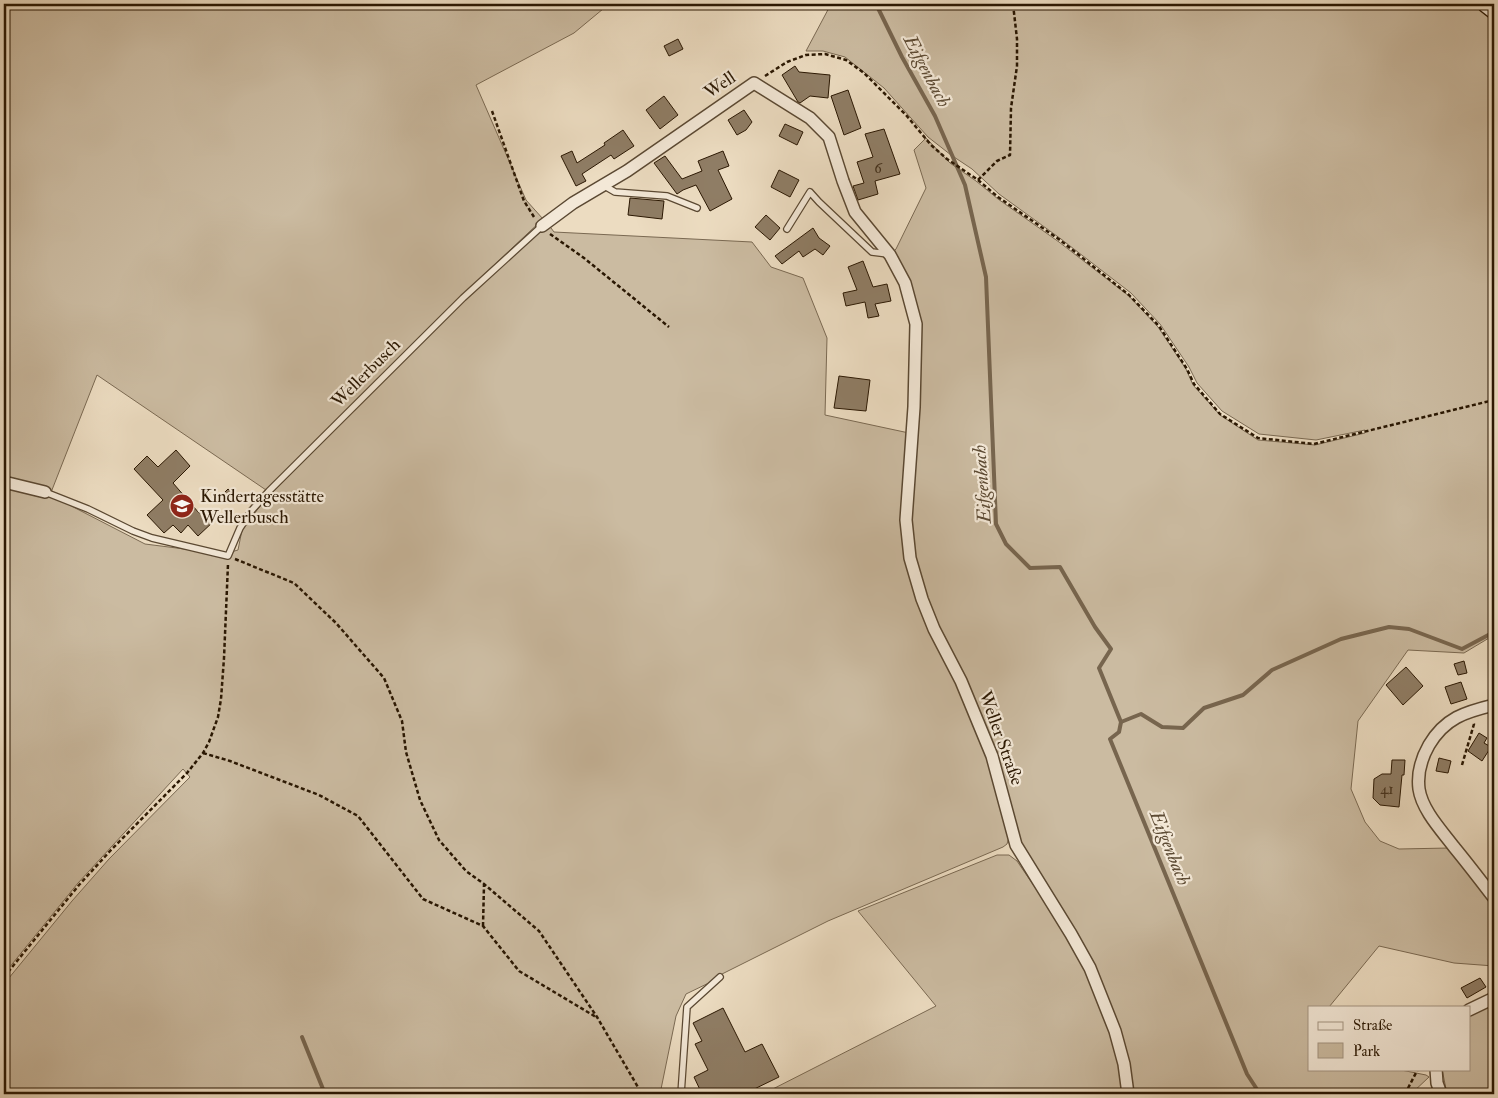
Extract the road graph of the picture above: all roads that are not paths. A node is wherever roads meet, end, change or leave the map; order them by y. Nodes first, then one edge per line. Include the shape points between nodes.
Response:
1 (1485, 4) edge
2 (1494, 11) edge
3 (602, 186) junction
4 (697, 208) dead end
5 (542, 226) joint
6 (787, 229) dead end
7 (890, 254) junction
8 (914, 407) joint
9 (4, 482) edge
10 (45, 492) joint
11 (1494, 705) edge
12 (1494, 898) edge
13 (720, 977) dead end
14 (1494, 998) edge
15 (1470, 1010) edge
16 (1436, 1070) edge
17 (681, 1094) edge
18 (1128, 1094) edge
19 (1441, 1094) edge

1 - 2 main road
3 - 4 lane via 615,192 667,196
3 - 5 street, Well
3 - 7 street, Well via 754,83 810,118 829,137 855,212
5 - 10 lane, Wellerbusch via 463,298 269,491 240,528 228,556 152,538
6 - 7 lane via 810,192 872,252
7 - 8 street, Well via 905,283 916,324
8 - 18 street, Weller Straße via 906,520 910,558 922,599 992,756 1016,845 1090,968 1115,1031
9 - 10 street
11 - 12 street via 1453,718 1435,735 1423,755 1419,790 1429,815
13 - 17 lane via 687,1007
14 - 15 street
16 - 19 street

